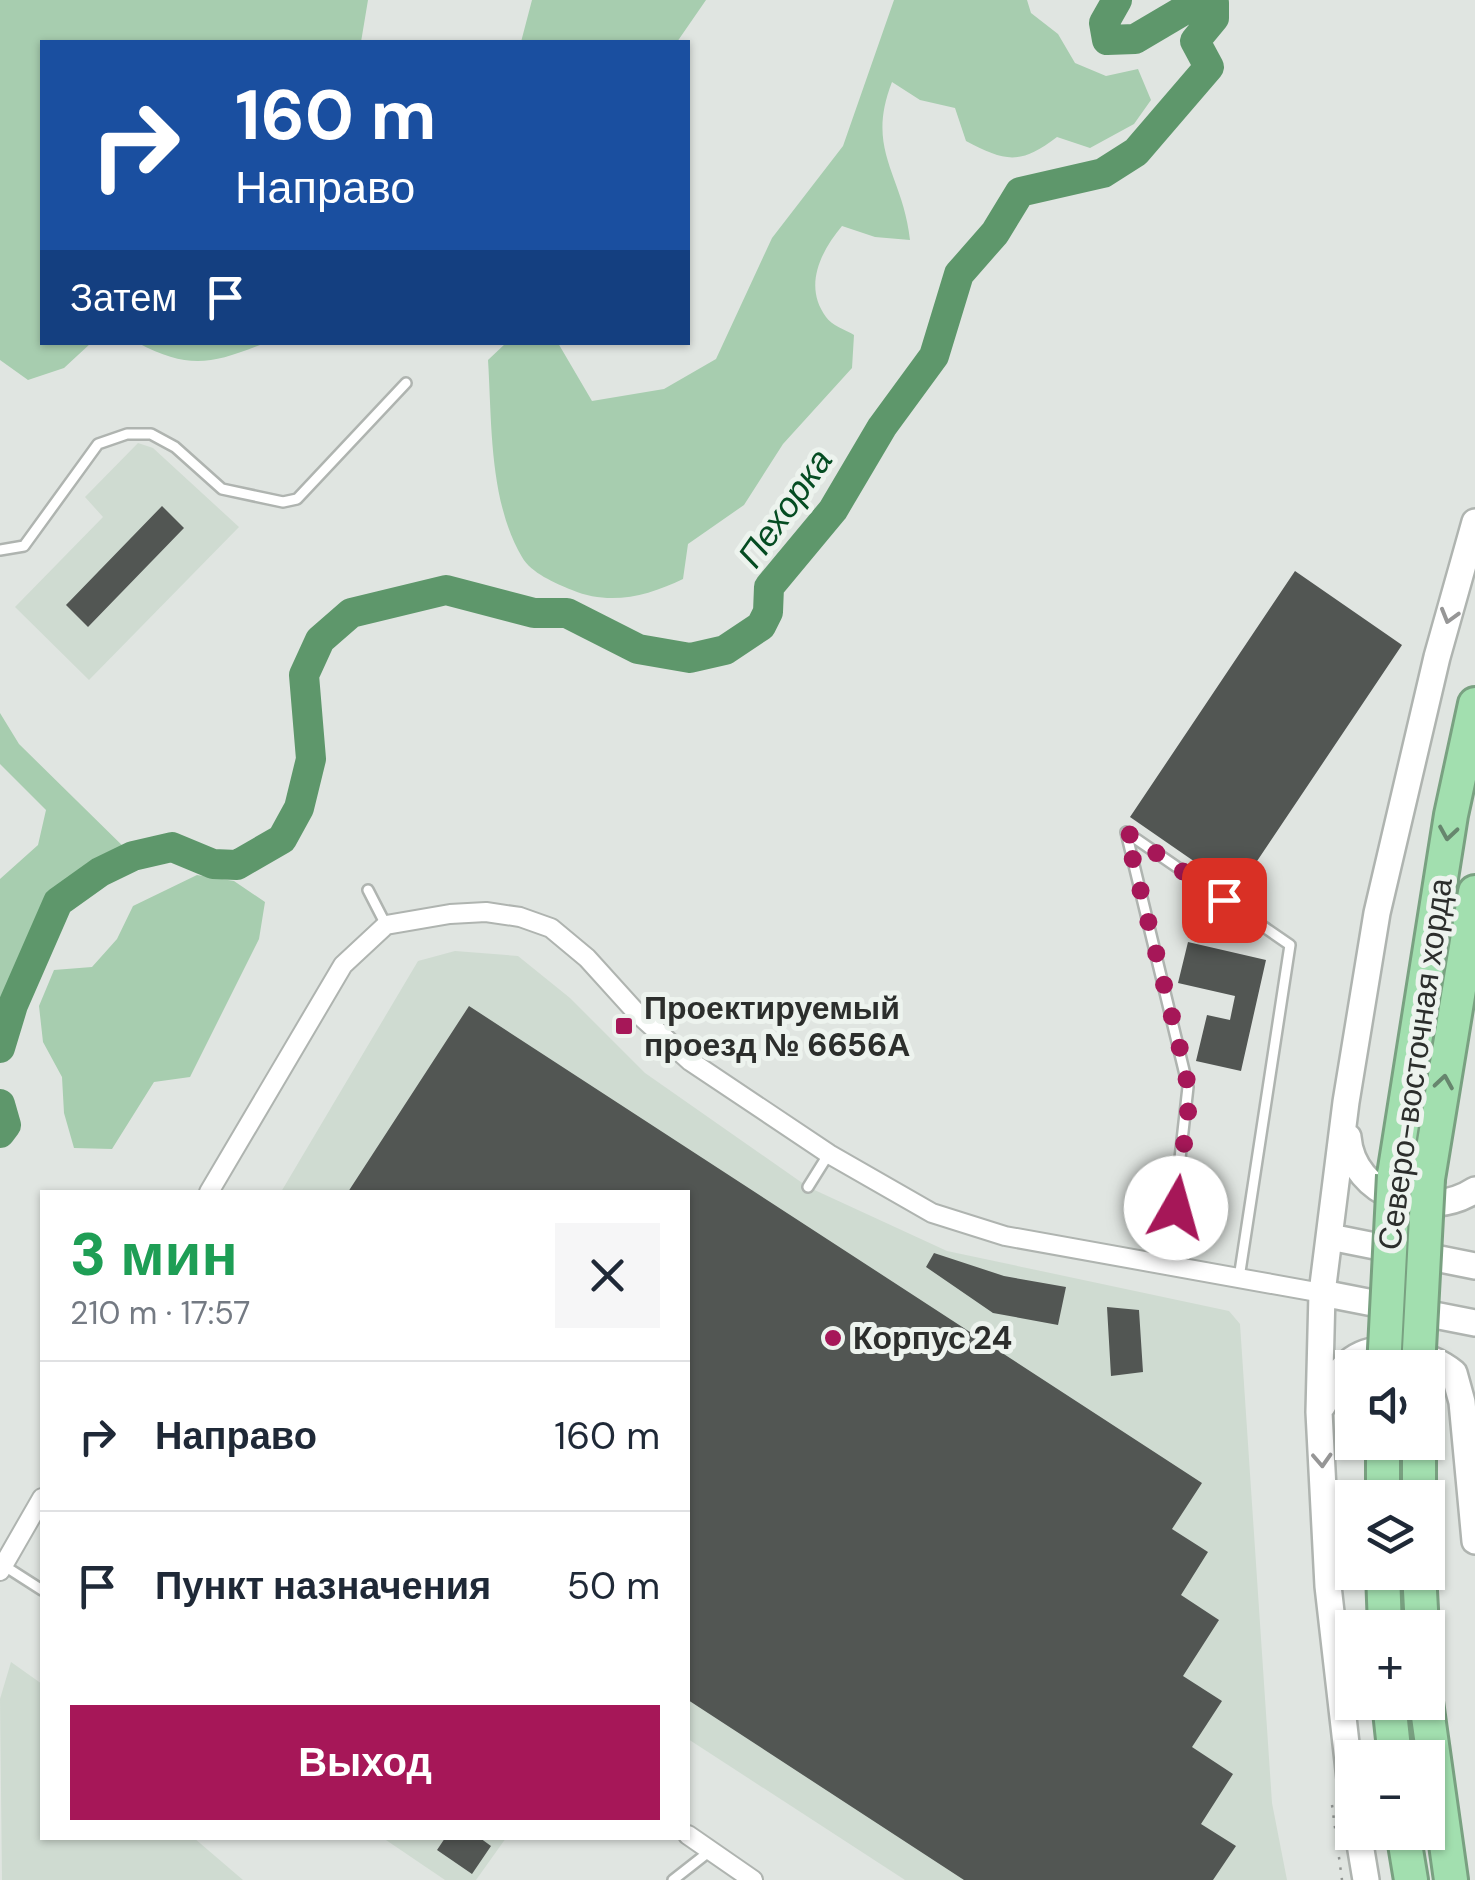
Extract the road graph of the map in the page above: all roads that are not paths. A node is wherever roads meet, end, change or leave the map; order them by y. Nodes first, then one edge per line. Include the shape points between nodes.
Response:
1 (406, 382) dead end
2 (1475, 522) edge
3 (0, 550) edge
4 (1475, 704) edge
5 (368, 890) dead end
6 (1475, 892) edge
7 (386, 925) junction
8 (1346, 1102) junction
9 (829, 1154) junction
10 (808, 1187) dead end
11 (210, 1190) edge
12 (1475, 1190) edge
13 (1330, 1237) junction
14 (1168, 1266) junction
15 (1475, 1266) edge
16 (1239, 1278) junction
17 (1322, 1293) junction
18 (1475, 1323) edge
19 (1385, 1350) edge
20 (1419, 1350) edge
21 (1319, 1412) junction
22 (1475, 1464) edge
23 (1474, 1494) edge
24 (40, 1502) edge
25 (1475, 1541) edge
26 (2, 1568) edge
27 (40, 1589) edge
28 (1429, 1720) edge
29 (1346, 1740) edge
30 (690, 1836) edge
31 (711, 1850) junction
32 (1361, 1850) edge
33 (1406, 1850) edge
34 (673, 1880) edge
35 (753, 1880) edge
36 (1366, 1880) edge
37 (1411, 1880) edge
38 (1451, 1880) edge

1 - 3 lane via 297,498 283,502 222,488 175,447 151,434 128,434 98,444 24,546
2 -> 8 street via 1377,912
4 -> 19 highway, Северо-восточная хорда, bridge via 1394,1176
5 - 7 lane
20 -> 6 highway, Северо-восточная хорда, bridge via 1428,1178
7 - 9 street via 486,912 551,928 690,1062
7 - 11 street via 342,965
8 - 12 street via 1349,1149 1370,1187 1442,1204
8 - 13 street
9 - 10 lane
9 - 14 street via 932,1213 1005,1236
13 - 15 street
13 - 17 street
14 - 16 street
14 - 16 lane via 1188,1087 1126,832 1290,946
16 - 17 street
17 - 18 street
17 - 21 street
21 - 23 street via 1342,1368 1363,1354 1377,1350 1438,1360 1454,1373 1462,1402
21 -> 29 street via 1328,1586
22 - 23 street
23 - 25 street
24 - 26 street
26 - 27 lane
28 - 38 highway
30 - 31 street
31 - 34 lane
31 - 35 street
32 - 36 street
33 - 37 highway

